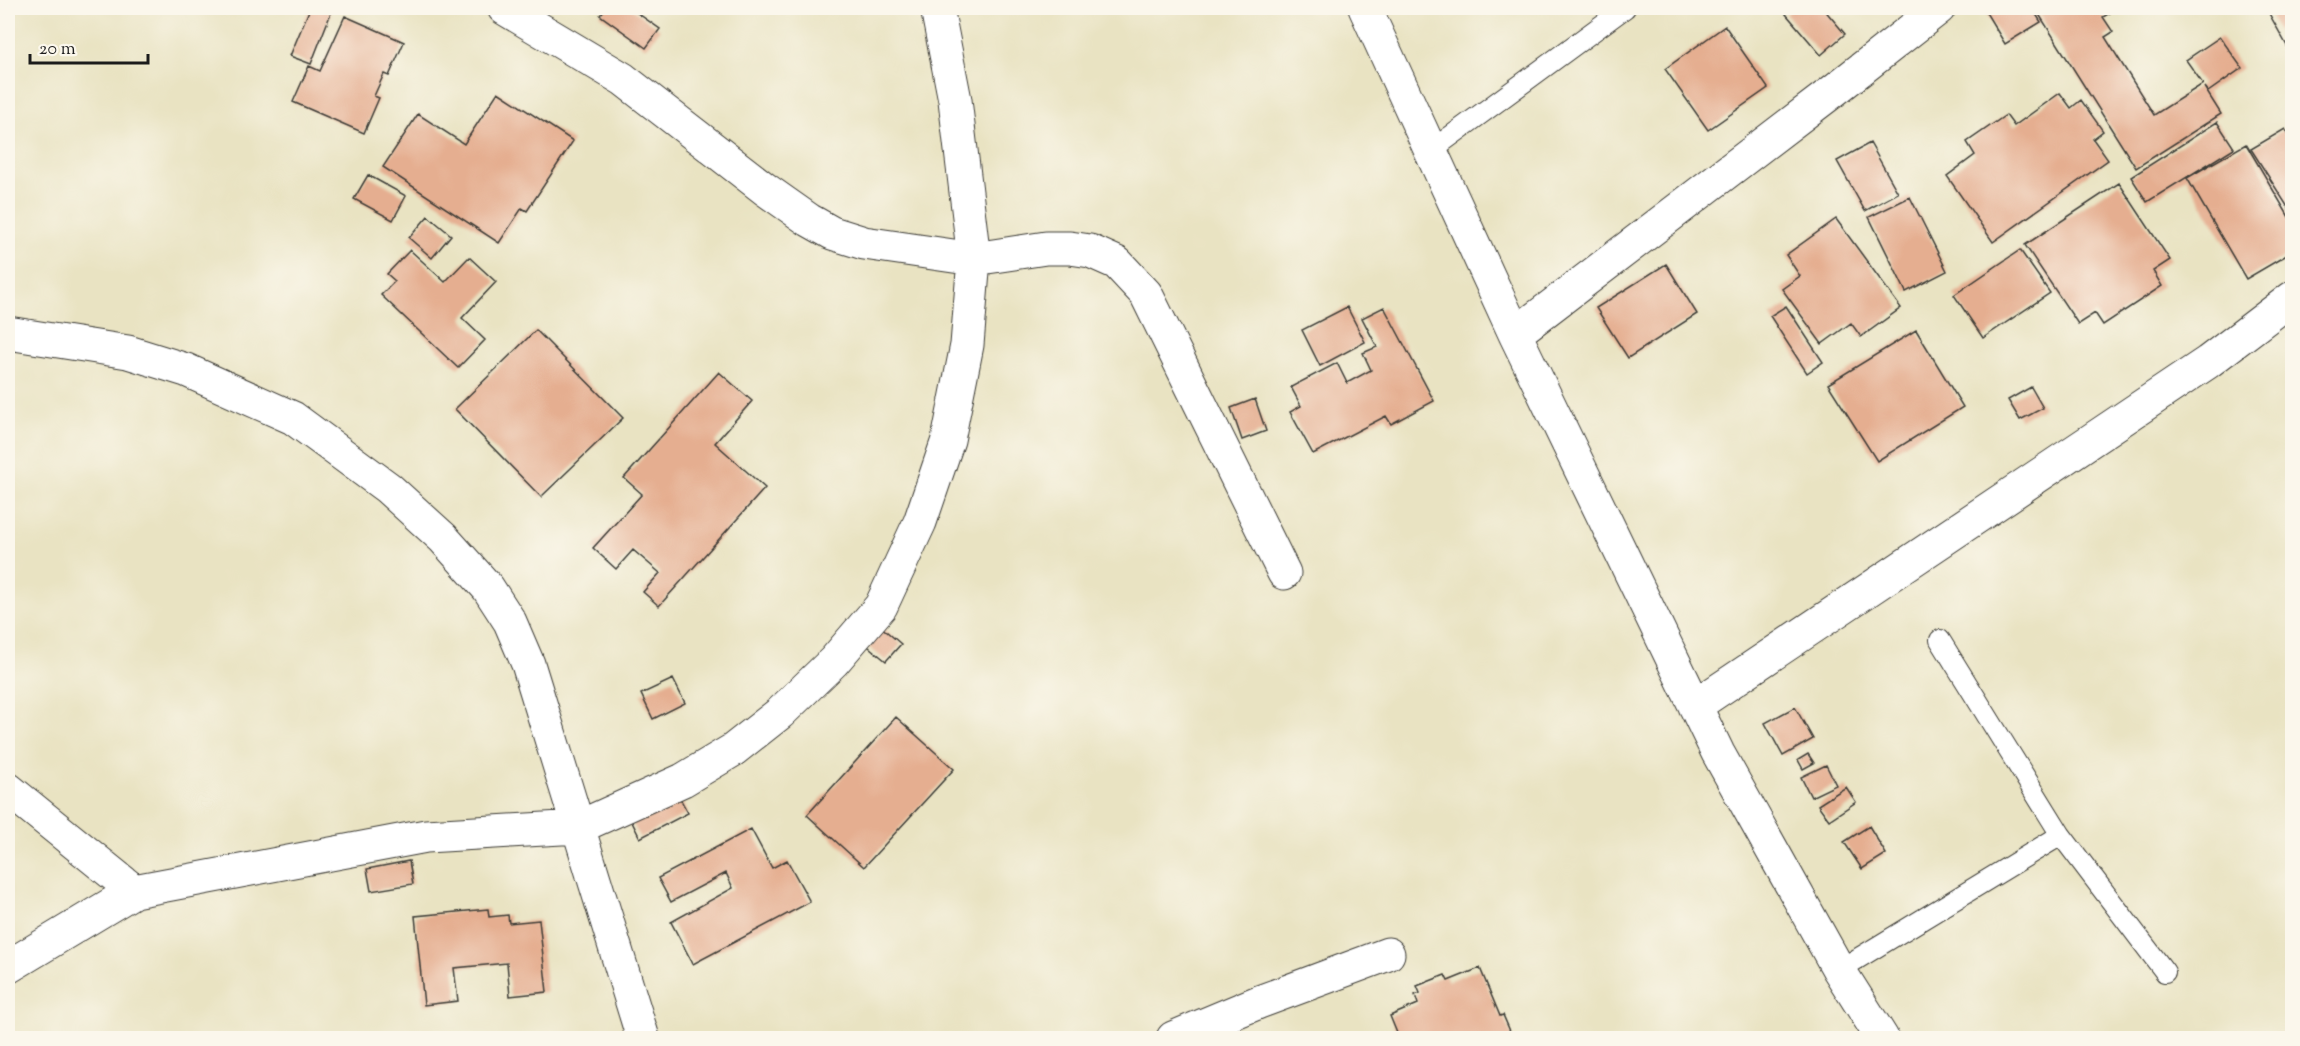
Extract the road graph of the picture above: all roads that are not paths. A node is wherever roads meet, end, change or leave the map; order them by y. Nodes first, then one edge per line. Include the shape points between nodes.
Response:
1 (504, 8) edge
2 (937, 8) edge
3 (1365, 8) edge
4 (1625, 8) edge
5 (1939, 8) edge
6 (1430, 152) junction
7 (974, 259) junction
8 (2292, 298) edge
9 (8, 333) edge
10 (1515, 334) junction
11 (1284, 573) dead end
12 (1940, 640) dead end
13 (1695, 706) junction
14 (8, 789) edge
15 (579, 827) junction
16 (2061, 835) junction
17 (134, 891) junction
18 (1388, 954) dead end
19 (8, 967) edge
20 (1839, 970) junction
21 (2165, 972) dead end
22 (643, 1038) edge
23 (1173, 1038) edge
24 (1880, 1038) edge

1 - 7 street via 623,79 765,189 832,233 864,243
2 - 7 street via 955,100
3 - 6 street
4 - 6 lane
5 - 10 street
6 - 10 street
7 - 11 street via 1070,248 1090,251 1118,263 1146,294
7 - 15 street via 967,345 948,440 920,522 881,606 834,661 780,713 733,750 683,780
8 - 13 street via 2208,362
9 - 15 street via 128,352 186,370 293,418 388,488 443,538 488,588 510,622 528,664
10 - 13 street
12 - 16 lane
13 - 20 street
14 - 17 street
15 - 17 street via 426,836
15 - 22 street
16 - 20 lane
16 - 21 lane
17 - 19 street
18 - 23 street
20 - 24 street

